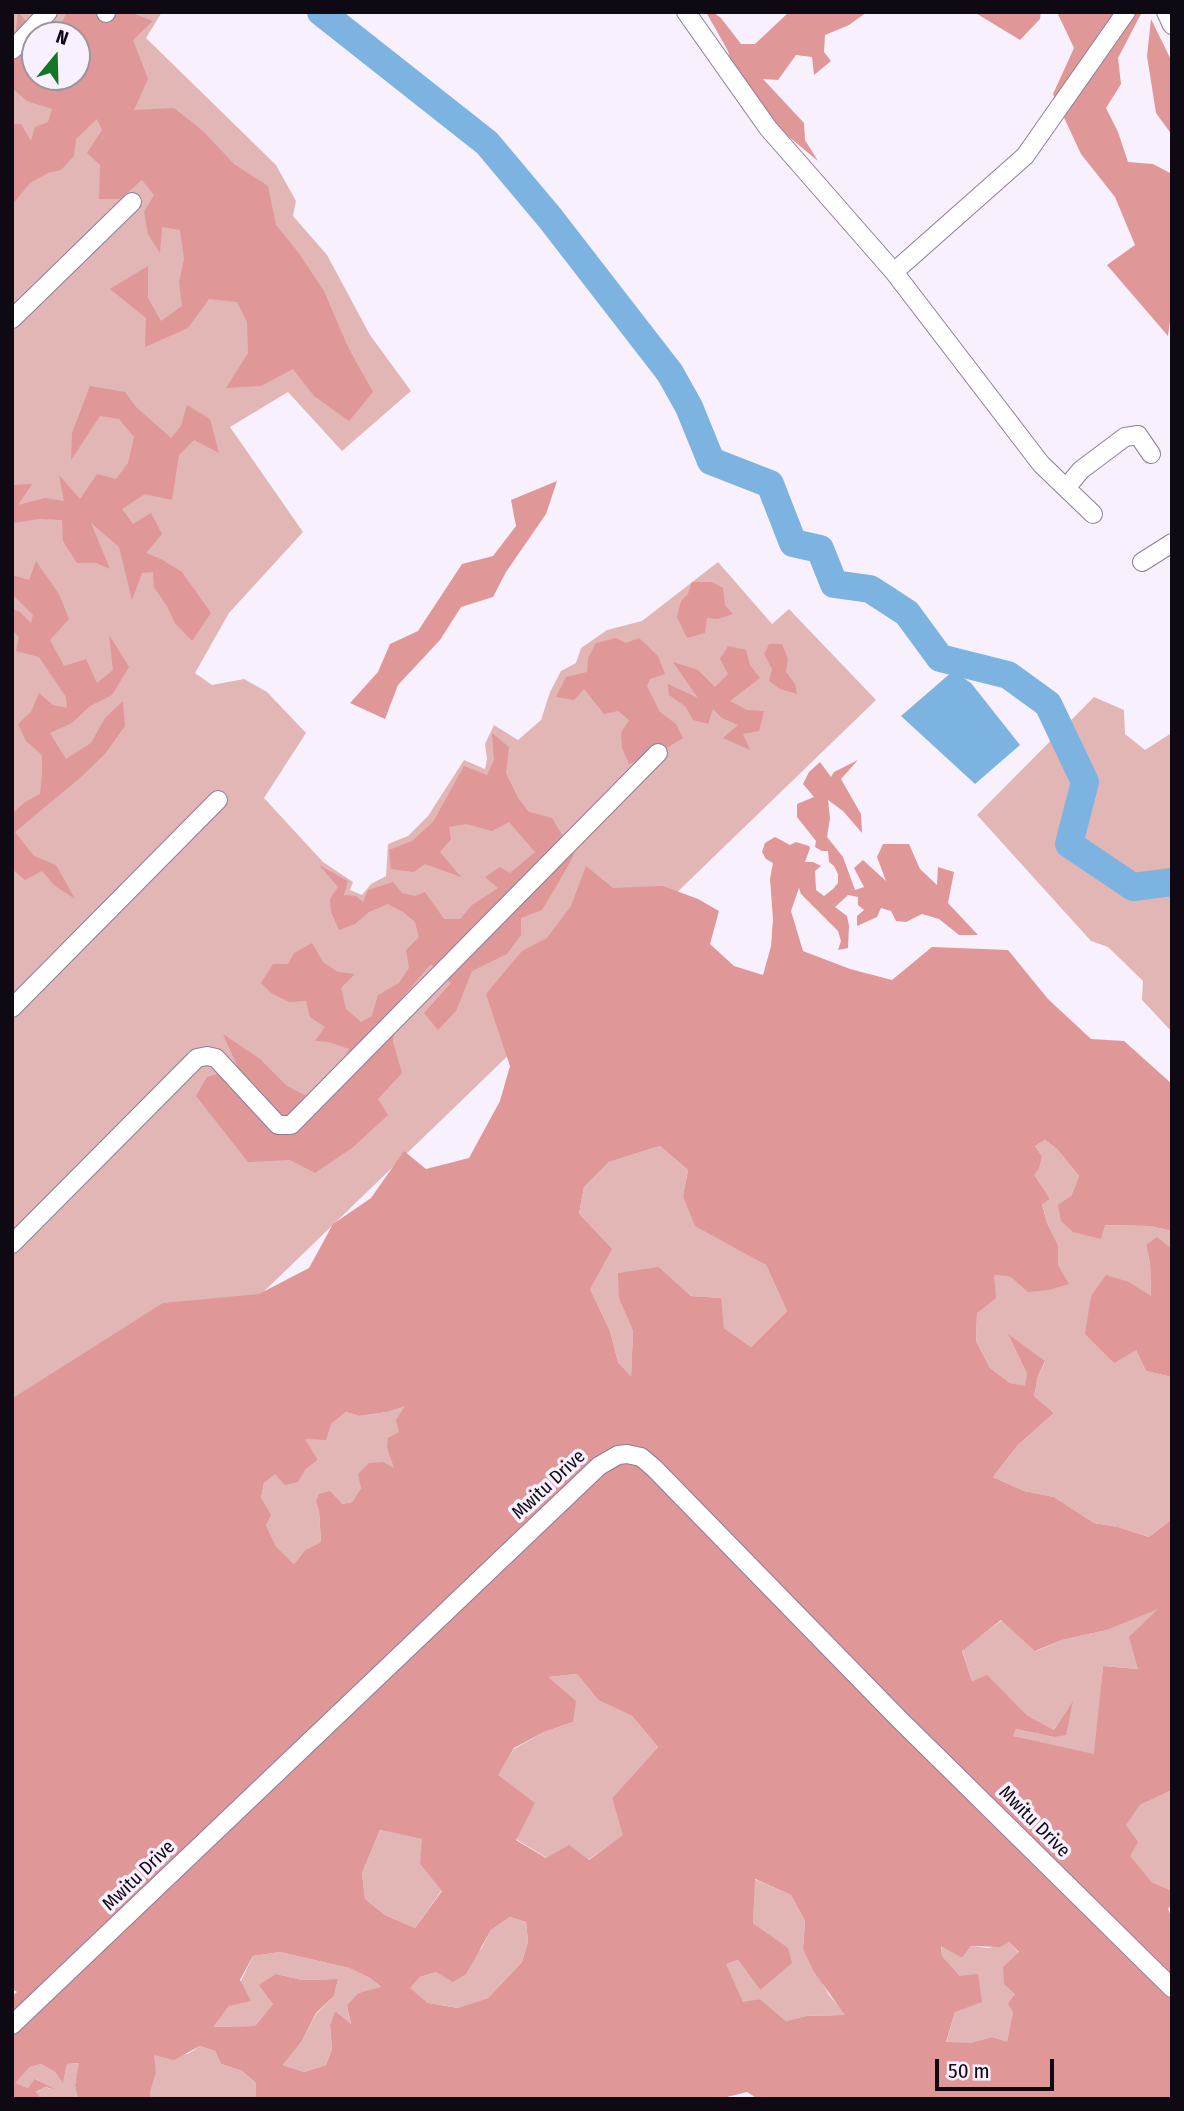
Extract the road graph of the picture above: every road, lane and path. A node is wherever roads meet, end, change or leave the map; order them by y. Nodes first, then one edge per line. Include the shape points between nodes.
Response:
1 (48, 12) edge
2 (686, 12) edge
3 (1126, 12) edge
4 (1166, 12) edge
5 (1172, 25) edge
6 (12, 50) edge
7 (132, 202) dead end
8 (894, 272) junction
9 (12, 319) edge
10 (1151, 454) dead end
11 (1066, 488) junction
12 (1093, 514) dead end
13 (1172, 543) edge
14 (1142, 562) dead end
15 (658, 753) dead end
16 (218, 800) dead end
17 (12, 1008) edge
18 (12, 1244) edge
19 (1172, 1988) edge
20 (12, 2025) edge

1 - 6 street
2 - 8 street via 768,128
3 - 8 street via 1025,156
4 - 5 street
7 - 9 street
8 - 11 street via 1041,464
10 - 11 street via 1138,435 1125,437 1081,470
11 - 12 street
13 - 14 street
15 - 18 street via 291,1125 278,1125 216,1058 197,1058
16 - 17 street
19 - 20 street, Mwitu Drive via 899,1719 654,1468 641,1457 627,1454 599,1466

